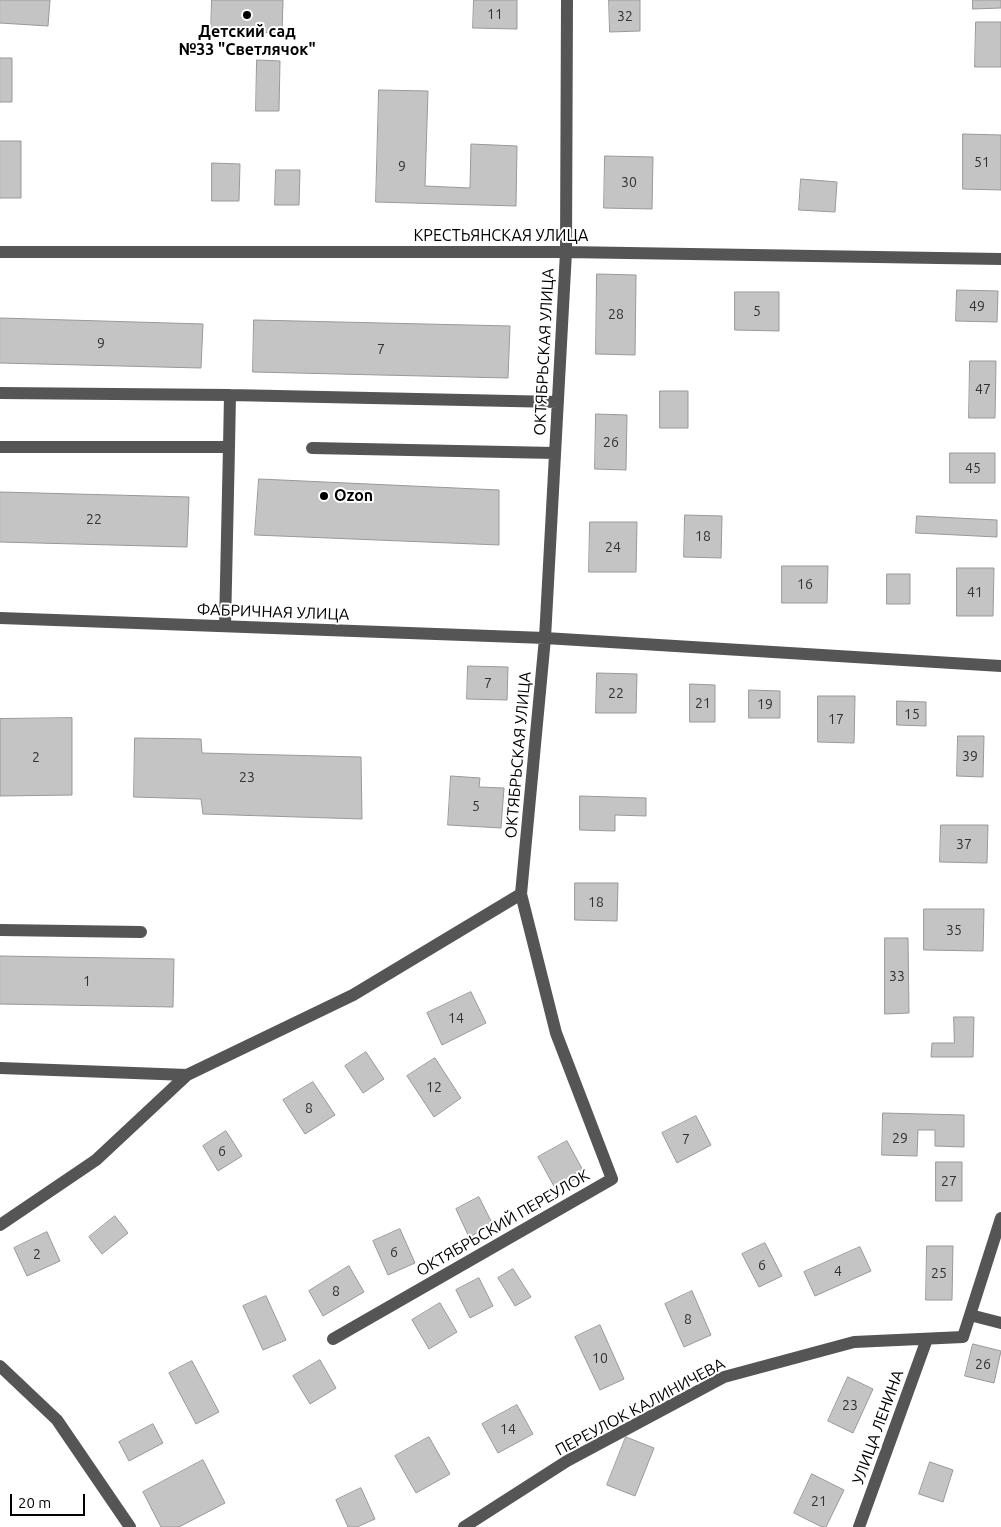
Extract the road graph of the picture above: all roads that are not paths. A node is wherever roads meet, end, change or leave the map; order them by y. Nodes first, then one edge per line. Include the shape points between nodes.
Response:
1 (567, 0) edge
2 (0, 252) edge
3 (566, 252) junction
4 (1001, 259) edge
5 (0, 393) edge
6 (230, 395) junction
7 (558, 402) junction
8 (0, 446) edge
9 (229, 447) junction
10 (312, 448) dead end
11 (555, 453) junction
12 (0, 618) edge
13 (225, 626) junction
14 (545, 638) junction
15 (1001, 666) edge
16 (521, 894) junction
17 (0, 930) edge
18 (141, 932) dead end
19 (0, 1068) edge
20 (187, 1075) junction
21 (1001, 1218) edge
22 (0, 1225) edge
23 (970, 1315) junction
24 (1001, 1323) edge
25 (927, 1338) junction
26 (333, 1339) dead end
27 (0, 1366) edge
28 (130, 1527) edge
29 (464, 1527) edge
30 (859, 1527) edge

1 - 3 street, ОКТЯБРЬСКАЯ УЛИЦА
2 - 3 street, КРЕСТЬЯНСКАЯ УЛИЦА
3 - 4 street, КРЕСТЬЯНСКАЯ УЛИЦА
3 - 7 street, ОКТЯБРЬСКАЯ УЛИЦА
5 - 6 street
6 - 7 street
6 - 9 street
7 - 11 street, ОКТЯБРЬСКАЯ УЛИЦА
8 - 9 street
9 - 13 street
10 - 11 street
11 - 14 street, ОКТЯБРЬСКАЯ УЛИЦА
12 - 13 street, ФАБРИЧНАЯ УЛИЦА
13 - 14 street, ФАБРИЧНАЯ УЛИЦА
14 - 15 street, ФАБРИЧНАЯ УЛИЦА
14 - 16 street, ОКТЯБРЬСКАЯ УЛИЦА
16 - 20 street via 352,995
16 - 26 street, ОКТЯБРЬСКИЙ ПЕРЕУЛОК via 556,1033 612,1179
17 - 18 street
19 - 20 street
20 - 22 street via 96,1160
21 - 23 street
23 - 24 street
23 - 25 street, ПЕРЕУЛОК КАЛИНИЧЕВА via 963,1337
25 - 29 street, ПЕРЕУЛОК КАЛИНИЧЕВА via 854,1342 724,1377 567,1462
25 - 30 street, УЛИЦА ЛЕНИНА
27 - 28 street via 57,1420

